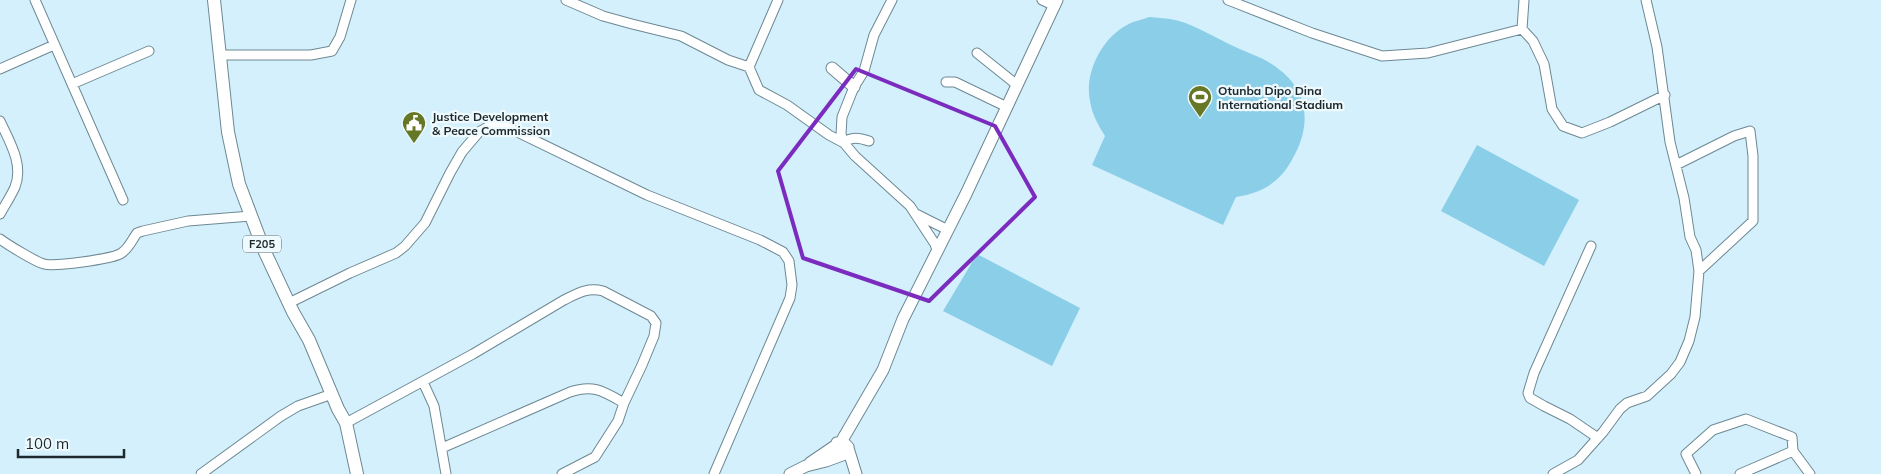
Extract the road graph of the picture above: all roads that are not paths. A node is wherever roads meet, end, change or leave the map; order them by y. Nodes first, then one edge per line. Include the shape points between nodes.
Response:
1 (35, 0) edge
2 (214, 0) edge
3 (351, 0) edge
4 (566, 0) edge
5 (778, 0) edge
6 (892, 0) edge
7 (1042, 0) edge
8 (1228, 0) edge
9 (1524, 0) edge
10 (1646, 0) edge
11 (1056, 3) edge
12 (1522, 29) junction
13 (54, 45) junction
14 (149, 51) dead end
15 (977, 53) dead end
16 (220, 55) junction
17 (749, 67) junction
18 (832, 68) dead end
19 (0, 69) edge
20 (946, 82) dead end
21 (72, 84) junction
22 (1017, 85) junction
23 (854, 87) junction
24 (1665, 95) junction
25 (1007, 107) junction
26 (0, 121) edge
27 (869, 140) dead end
28 (844, 143) junction
29 (1676, 165) junction
30 (123, 200) dead end
31 (0, 214) edge
32 (916, 214) junction
33 (251, 216) junction
34 (948, 230) junction
35 (0, 239) edge
36 (1590, 246) dead end
37 (938, 250) junction
38 (1699, 271) junction
39 (289, 303) junction
40 (423, 382) junction
41 (332, 394) junction
42 (624, 403) junction
43 (346, 423) junction
44 (1598, 438) junction
45 (442, 448) junction
46 (841, 449) junction
47 (1793, 451) junction
48 (201, 474) edge
49 (357, 474) edge
50 (446, 474) edge
51 (562, 474) edge
52 (714, 474) edge
53 (790, 474) edge
54 (847, 474) edge
55 (856, 474) edge
56 (1553, 474) edge
57 (1696, 474) edge
58 (1740, 474) edge
59 (1810, 474) edge

1 - 13 street
2 - 16 main road, F205
3 - 16 street via 340,37 332,51
4 - 17 street via 603,16 681,36
5 - 17 street
6 - 23 street via 874,35 864,71
7 - 11 street
8 - 12 street via 1382,56 1428,53
9 - 12 street
10 - 24 street
11 - 22 street
12 - 24 street via 1544,64 1552,109 1563,126 1582,133
13 - 19 street
13 - 21 street
14 - 21 street
15 - 22 street
16 - 33 main road, F205 via 234,164
17 - 28 street via 760,90
18 - 23 street
20 - 25 street via 955,82
21 - 30 street
22 - 25 street
23 - 28 street via 841,123
24 - 29 street
25 - 34 street
26 - 31 street via 18,161 18,171 15,185
27 - 28 street via 856,138
28 - 32 street
29 - 38 street
29 - 38 street via 1750,130 1753,221
32 - 34 street
32 - 37 street
33 - 35 street via 188,221 143,231 137,233 121,254 55,265 43,264
33 - 39 main road, F205
34 - 37 street
36 - 44 street via 1528,392 1530,398
37 - 46 street via 903,319 883,370
38 - 44 street via 1695,318 1680,362 1654,391 1620,409
39 - 41 main road, F205
39 - 52 street via 405,246 420,230 462,152 479,132 493,124 507,127 647,195 760,240 783,252 789,260 790,298
40 - 42 street via 564,300 595,289 652,316 656,323 654,336
40 - 43 street
40 - 45 street via 434,406
41 - 43 main road, F205
41 - 48 street via 281,416
42 - 45 street via 595,388 583,387
42 - 51 street via 618,421 595,457
43 - 49 main road, F205
44 - 56 street via 1578,460
45 - 50 street
46 - 53 street via 826,462 806,466
46 - 54 street
46 - 55 street
47 - 57 street via 1792,437 1746,419 1713,430 1686,454
47 - 58 street
47 - 59 street

